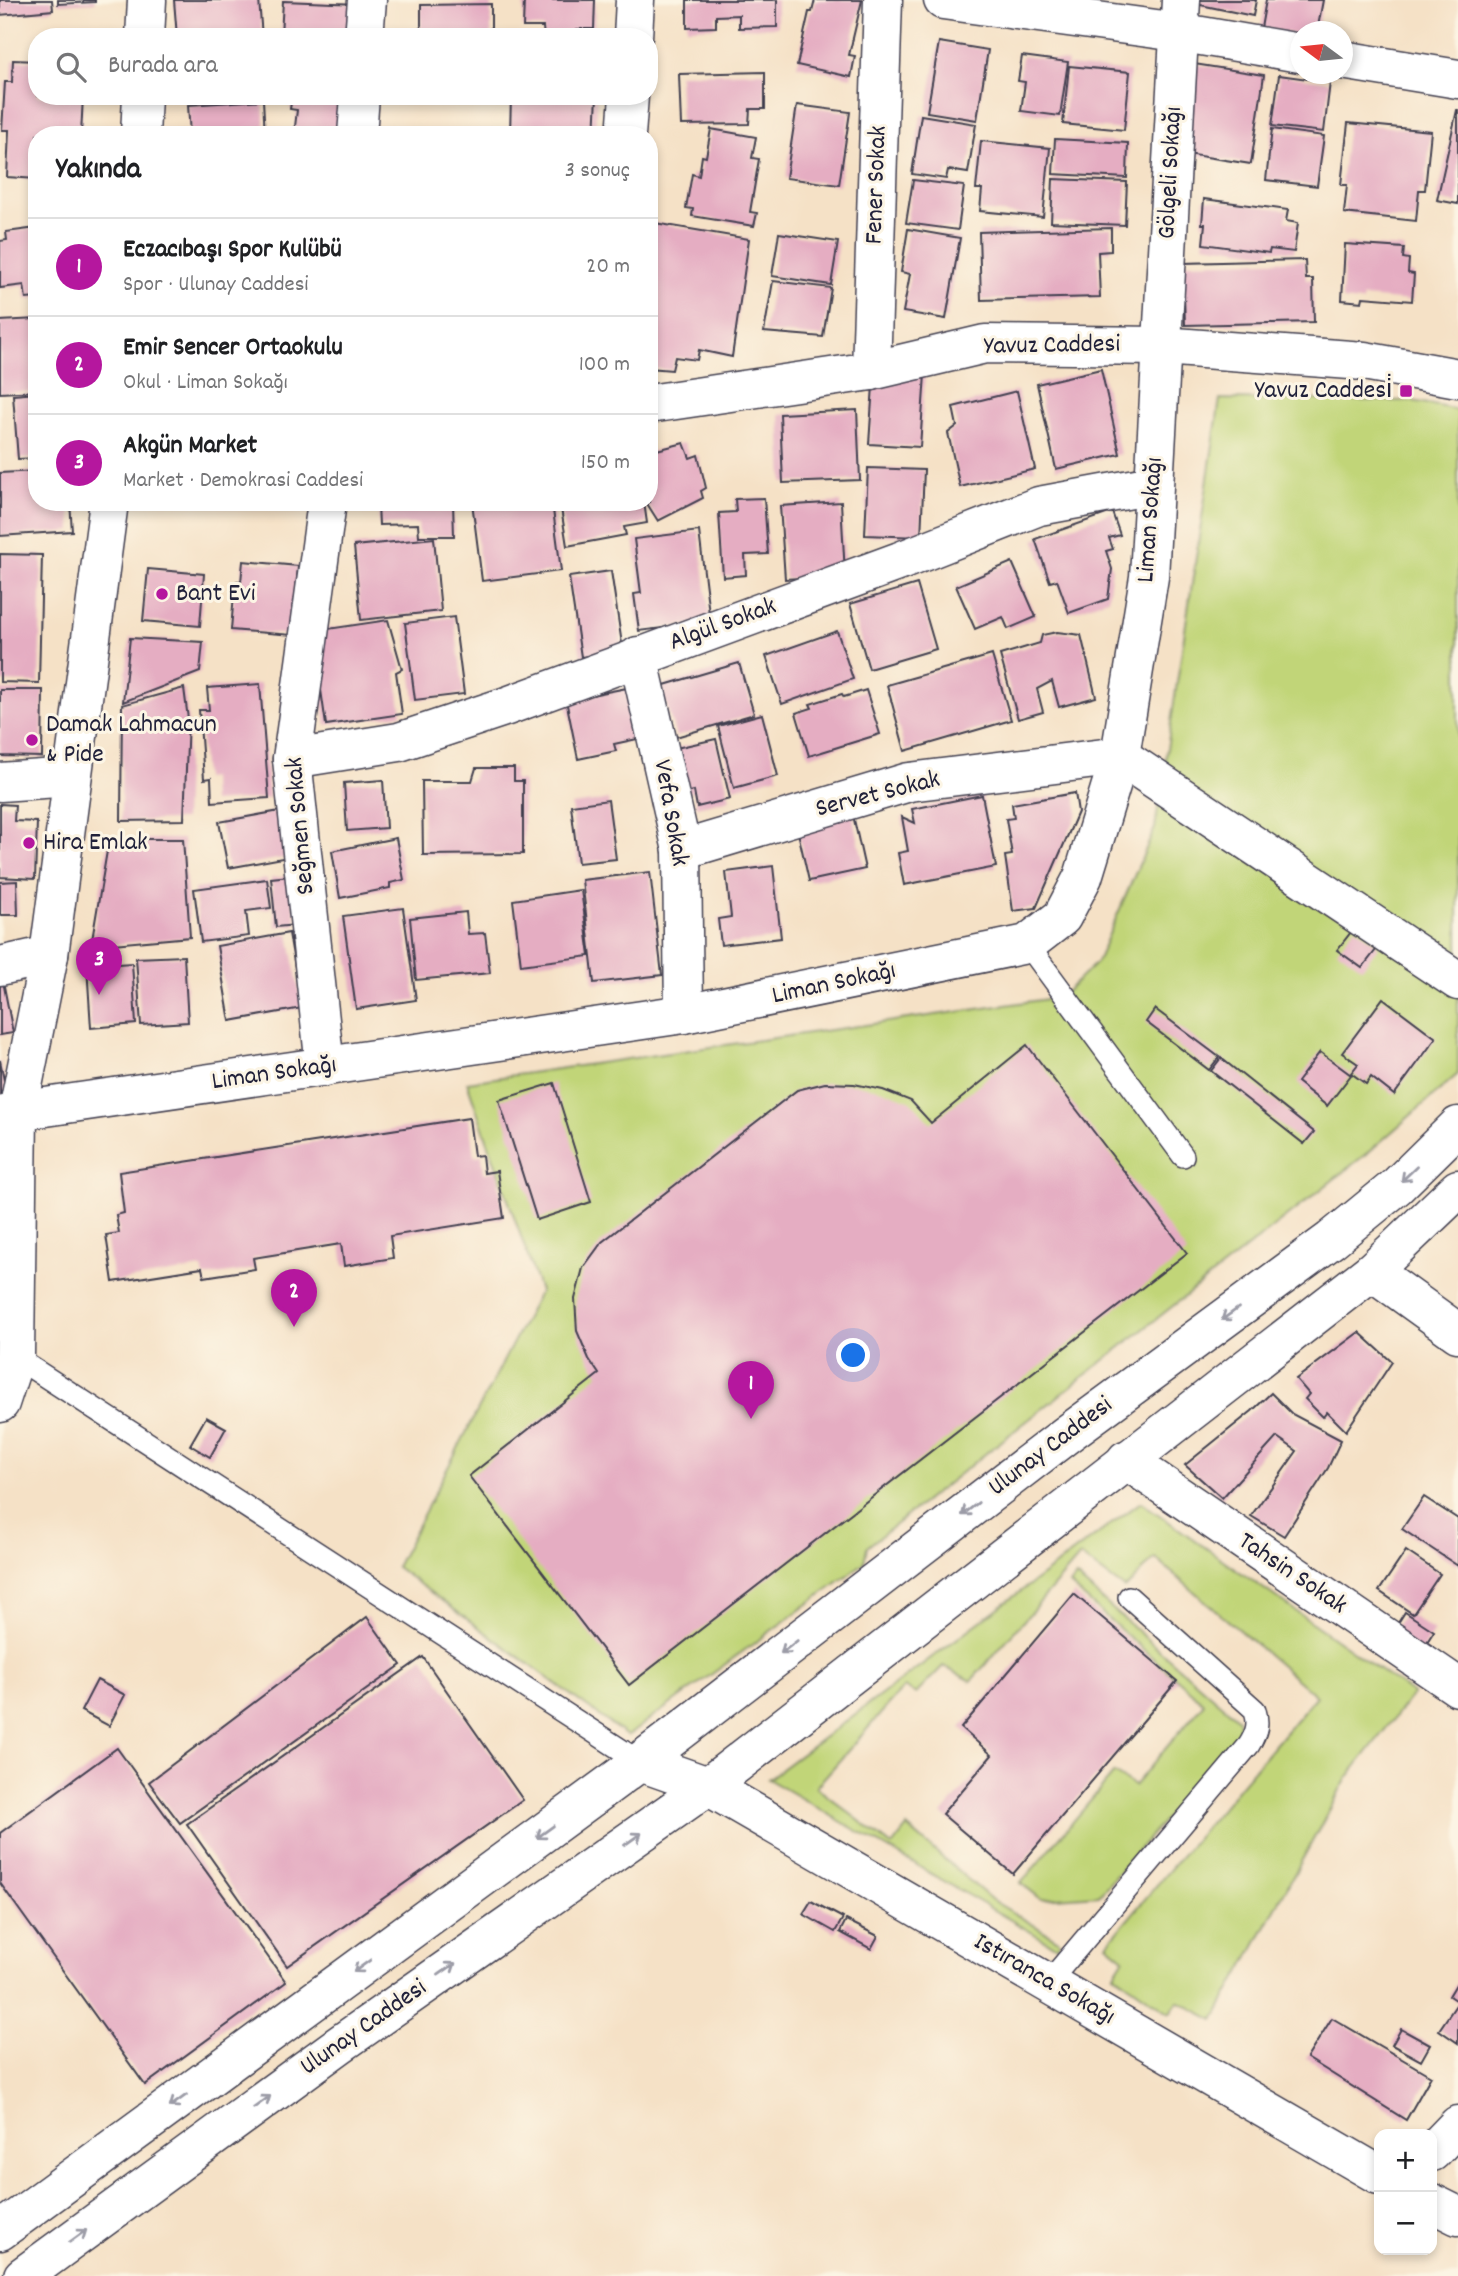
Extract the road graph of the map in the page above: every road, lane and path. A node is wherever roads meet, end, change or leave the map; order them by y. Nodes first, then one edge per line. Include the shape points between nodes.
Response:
1 (147, 0) edge
2 (367, 0) edge
3 (635, 0) edge
4 (883, 0) edge
5 (943, 0) edge
6 (1179, 16) edge
7 (145, 28) edge
8 (365, 28) edge
9 (633, 28) edge
10 (1290, 50) edge
11 (1353, 62) edge
12 (1458, 79) edge
13 (142, 105) edge
14 (359, 105) edge
15 (628, 105) edge
16 (141, 126) edge
17 (358, 126) edge
18 (627, 126) edge
19 (1162, 346) junction
20 (871, 371) junction
21 (1458, 378) edge
22 (658, 403) edge
23 (1153, 485) junction
24 (108, 511) edge
25 (326, 511) edge
26 (638, 656) junction
27 (1120, 756) junction
28 (292, 759) junction
29 (72, 777) junction
30 (0, 782) edge
31 (682, 850) junction
32 (1027, 944) junction
33 (49, 955) junction
34 (0, 966) edge
35 (1458, 981) edge
36 (684, 1014) junction
37 (325, 1067) junction
38 (9, 1113) edge
39 (1458, 1126) edge
40 (1183, 1156) dead end
41 (1458, 1189) edge
42 (1372, 1271) junction
43 (1458, 1333) edge
44 (15, 1357) junction
45 (0, 1403) edge
46 (1126, 1460) junction
47 (1129, 1597) dead end
48 (1458, 1687) edge
49 (640, 1762) junction
50 (708, 1786) junction
51 (1048, 1983) junction
52 (1458, 2125) edge
53 (1437, 2147) edge
54 (1374, 2172) edge
55 (1437, 2206) edge
56 (1458, 2216) edge
57 (0, 2231) edge
58 (23, 2276) edge

1 - 7 street
2 - 8 street
3 - 9 street
4 - 20 street, Fener Sokak
5 - 6 street
6 - 10 street
6 - 19 street, Gölgeli Sokağı
11 - 12 street
13 - 16 street
14 - 17 street
15 - 18 street
19 - 20 street, Yavuz Caddesi via 985,344
19 - 21 street, Yavuz Caddesi via 1364,361
19 - 23 street, Liman Sokağı
20 - 22 street, Yavuz Caddesi
23 - 26 street, Algül Sokak via 1039,506
23 - 27 street, Liman Sokağı via 1149,578
24 - 29 street
25 - 28 street, Seğmen Sokak
26 - 28 street, Algül Sokak via 399,742
26 - 31 street, Vefa Sokak
27 - 31 street, Servet Sokak via 909,782
27 - 32 street, Liman Sokağı via 1083,877 1062,917
27 - 35 street
28 - 37 street, Seğmen Sokak
29 - 30 street
29 - 33 street
31 - 36 street, Vefa Sokak
32 - 36 street, Liman Sokağı
32 - 40 lane
33 - 34 street
33 - 38 street
36 - 37 street, Liman Sokağı
37 - 38 street, Liman Sokağı
38 - 44 street
39 -> 49 street, Ulunay Caddesi via 1331,1240 1066,1435
41 - 42 street, Ulunay Caddesi
42 - 43 street
42 - 46 street, Ulunay Caddesi
44 - 45 street
44 - 49 lane
46 - 48 street, Tahsin Sokak
46 - 50 street, Ulunay Caddesi
47 - 51 lane via 1255,1710 1258,1722 1250,1745
49 - 50 street
49 -> 57 street, Ulunay Caddesi
50 - 51 street, Istıranca Sokağı
58 -> 50 street, Ulunay Caddesi via 339,2045
51 - 54 street, Istıranca Sokağı
52 - 53 street
55 - 56 street

